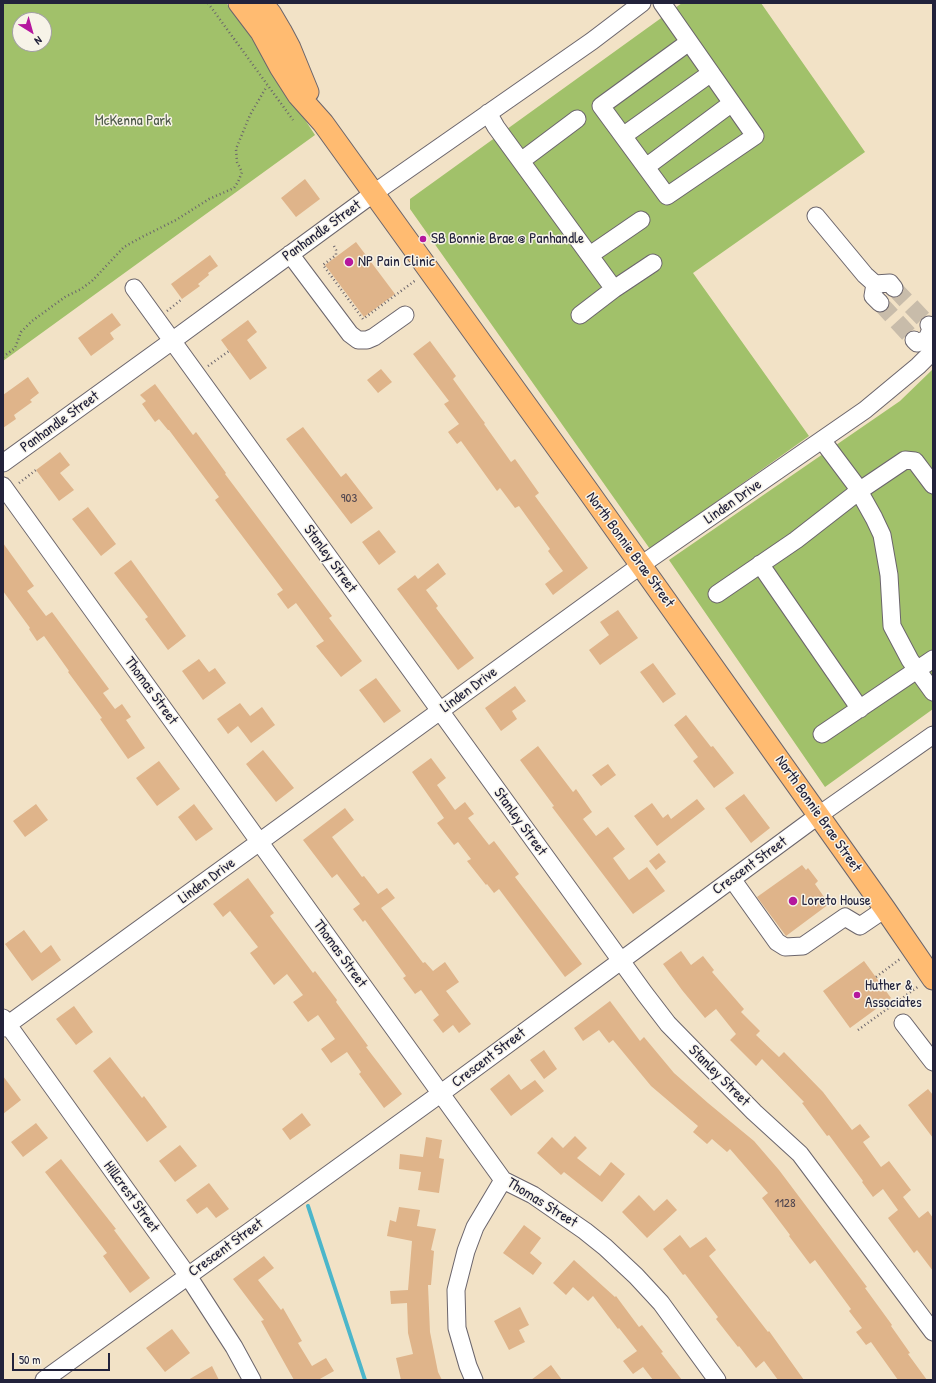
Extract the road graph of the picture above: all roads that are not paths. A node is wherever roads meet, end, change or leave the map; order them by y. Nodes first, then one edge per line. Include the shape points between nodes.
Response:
1 (239, 3) edge
2 (262, 3) edge
3 (642, 3) edge
4 (662, 3) edge
5 (689, 42) junction
6 (711, 73) junction
7 (732, 103) junction
8 (488, 113) junction
9 (577, 119) dead end
10 (323, 123) junction
11 (623, 136) junction
12 (521, 161) junction
13 (646, 167) junction
14 (374, 193) junction
15 (816, 216) dead end
16 (641, 220) dead end
17 (290, 254) junction
18 (590, 255) junction
19 (653, 263) dead end
20 (875, 284) junction
21 (134, 288) dead end
22 (894, 288) tunnel mouth
23 (614, 289) junction
24 (880, 303) tunnel mouth
25 (405, 315) dead end
26 (580, 315) dead end
27 (927, 340) edge
28 (172, 341) junction
29 (822, 440) junction
30 (3, 463) edge
31 (933, 485) edge
32 (5, 489) edge
33 (859, 491) junction
34 (760, 564) junction
35 (641, 565) junction
36 (717, 594) dead end
37 (933, 659) edge
38 (917, 670) junction
39 (933, 692) edge
40 (860, 709) junction
41 (440, 711) junction
42 (822, 734) dead end
43 (933, 736) edge
44 (819, 816) junction
45 (260, 842) junction
46 (732, 879) junction
47 (885, 909) junction
48 (620, 960) junction
49 (926, 982) edge
50 (903, 1023) dead end
51 (5, 1024) edge
52 (933, 1062) edge
53 (440, 1094) junction
54 (503, 1180) junction
55 (188, 1276) junction
56 (933, 1332) edge
57 (44, 1380) edge
58 (252, 1380) edge
59 (474, 1380) edge
60 (718, 1380) edge

1 - 10 main road, North Bonnie Brae Street via 261,32 298,95
2 - 10 main road, North Bonnie Brae Street via 287,42
3 - 8 street, Panhandle Street
4 - 5 street
5 - 6 street
5 - 11 street via 601,106
6 - 7 street
6 - 11 street
7 - 13 street
7 - 13 street via 755,136 667,196
8 - 12 street
8 - 14 street, Panhandle Street
9 - 12 street
10 - 14 main road, North Bonnie Brae Street
11 - 13 street
12 - 18 street
14 - 17 street, Panhandle Street
14 - 35 main road, North Bonnie Brae Street
15 - 20 street
16 - 18 street
17 - 25 street via 350,334 358,340 374,337
17 - 28 street, Panhandle Street
18 - 23 street
19 - 23 street
20 - 22 street via 890,283
20 - 24 street via 873,296
21 - 28 street, Stanley Street
23 - 26 street
27 - 29 street, Linden Drive via 918,366 865,410
28 - 30 street, Panhandle Street
28 - 41 street, Stanley Street
29 - 33 street
29 - 35 street, Linden Drive
31 - 33 street via 915,461 905,460
32 - 45 street, Thomas Street
33 - 34 street via 796,540
33 - 38 street via 882,535 889,575 892,626
34 - 36 street
34 - 40 street
35 - 41 street, Linden Drive
35 - 44 main road, North Bonnie Brae Street
37 - 38 street
38 - 39 street
38 - 40 street
40 - 42 street
41 - 45 street, Linden Drive
41 - 48 street, Stanley Street
43 - 44 street, Crescent Street
44 - 46 street, Crescent Street
44 - 47 main road, North Bonnie Brae Street
45 - 51 street, Linden Drive
45 - 53 street, Thomas Street
46 - 47 street via 777,942 784,947 803,946 845,917 860,926
46 - 48 street, Crescent Street
47 - 49 main road, North Bonnie Brae Street
48 - 53 street, Crescent Street
48 - 56 street, Stanley Street via 668,1024 754,1112 800,1154
50 - 52 street
51 - 55 street, Hillcrest Street
53 - 54 street, Thomas Street
53 - 55 street, Crescent Street
54 - 59 street via 475,1227 456,1290 457,1328
54 - 60 street, Thomas Street via 533,1195 605,1247 661,1303
55 - 57 street, Crescent Street
55 - 58 street, Hillcrest Street

